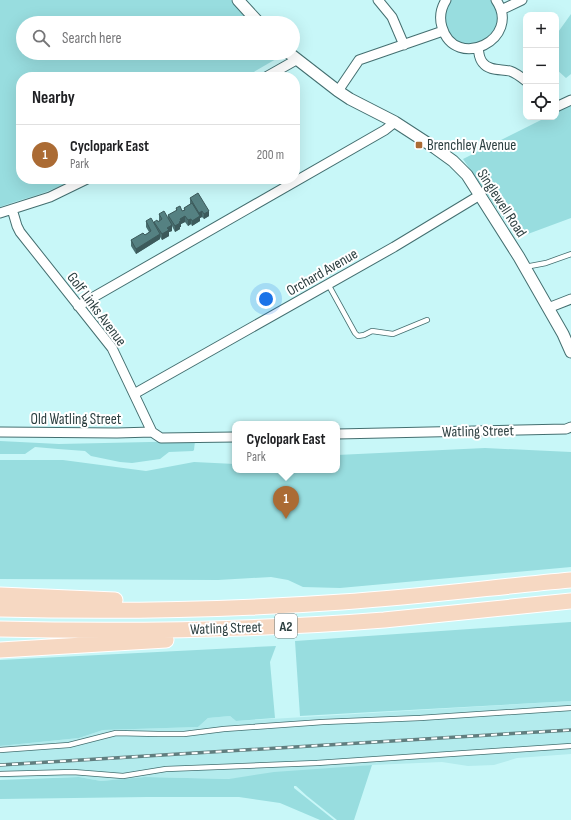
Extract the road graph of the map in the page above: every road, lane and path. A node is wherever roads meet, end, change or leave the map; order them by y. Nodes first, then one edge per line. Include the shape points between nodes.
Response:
1 (238, 0) edge
2 (378, 0) edge
3 (446, 0) edge
4 (496, 0) edge
5 (522, 0) edge
6 (501, 10) junction
7 (253, 16) edge
8 (443, 31) junction
9 (404, 45) junction
10 (478, 48) junction
11 (287, 60) edge
12 (297, 60) edge
13 (272, 72) edge
14 (523, 79) edge
15 (338, 91) junction
16 (571, 100) edge
17 (559, 106) edge
18 (395, 122) junction
19 (300, 178) edge
20 (77, 184) edge
21 (290, 184) edge
22 (480, 195) junction
23 (12, 209) junction
24 (0, 213) edge
25 (571, 254) edge
26 (525, 267) junction
27 (328, 284) junction
28 (571, 299) edge
29 (78, 306) junction
30 (548, 308) junction
31 (427, 320) dead end
32 (571, 352) edge
33 (134, 394) junction
34 (571, 427) edge
35 (0, 432) edge
36 (152, 432) junction
37 (340, 434) edge
38 (232, 437) edge
39 (571, 580) edge
40 (0, 595) edge
41 (571, 601) edge
42 (0, 609) edge
43 (196, 609) junction
44 (0, 629) edge
45 (192, 630) junction
46 (0, 650) edge
47 (571, 708) edge
48 (571, 746) edge
49 (0, 750) edge
50 (0, 774) edge

1 - 7 street
2 - 9 street via 393,19
3 - 8 street via 441,13
4 - 6 street
5 - 6 street
6 - 10 street via 501,24 497,35 485,46
8 - 9 street
8 - 10 street via 454,44
9 - 15 street via 359,60
10 - 14 street via 483,64 493,70 510,72
11 - 13 street
12 - 15 street, Singlewell Road
15 - 18 street, Singlewell Road
16 - 17 street
18 - 19 street
18 - 22 street, Singlewell Road via 454,161
20 - 23 street via 50,197
21 - 29 street
22 - 26 street, Singlewell Road
22 - 27 street, Orchard Avenue via 428,228
23 - 24 street
23 - 29 street, Golf Links Avenue via 20,232
25 - 26 lane
26 - 30 street, Singlewell Road
27 - 31 lane via 358,336 372,331 393,334
27 - 33 street, Orchard Avenue
28 - 30 street
29 - 33 street, Golf Links Avenue via 112,348
30 - 32 street, Singlewell Road via 565,336
33 - 36 street, Golf Links Avenue
34 - 37 street, Watling Street
35 - 36 street, Old Watling Street
36 - 38 street via 161,438
39 - 43 highway, Watling Street / A2 via 344,602
40 - 43 highway via 129,601
41 - 45 highway, Watling Street / A2 via 385,620
42 - 43 highway, Watling Street / A2
44 - 45 highway, Watling Street / A2
45 - 46 highway via 173,639
47 - 49 lane via 323,722 184,734 116,732 69,745
48 - 50 lane via 166,769 123,776 73,772

